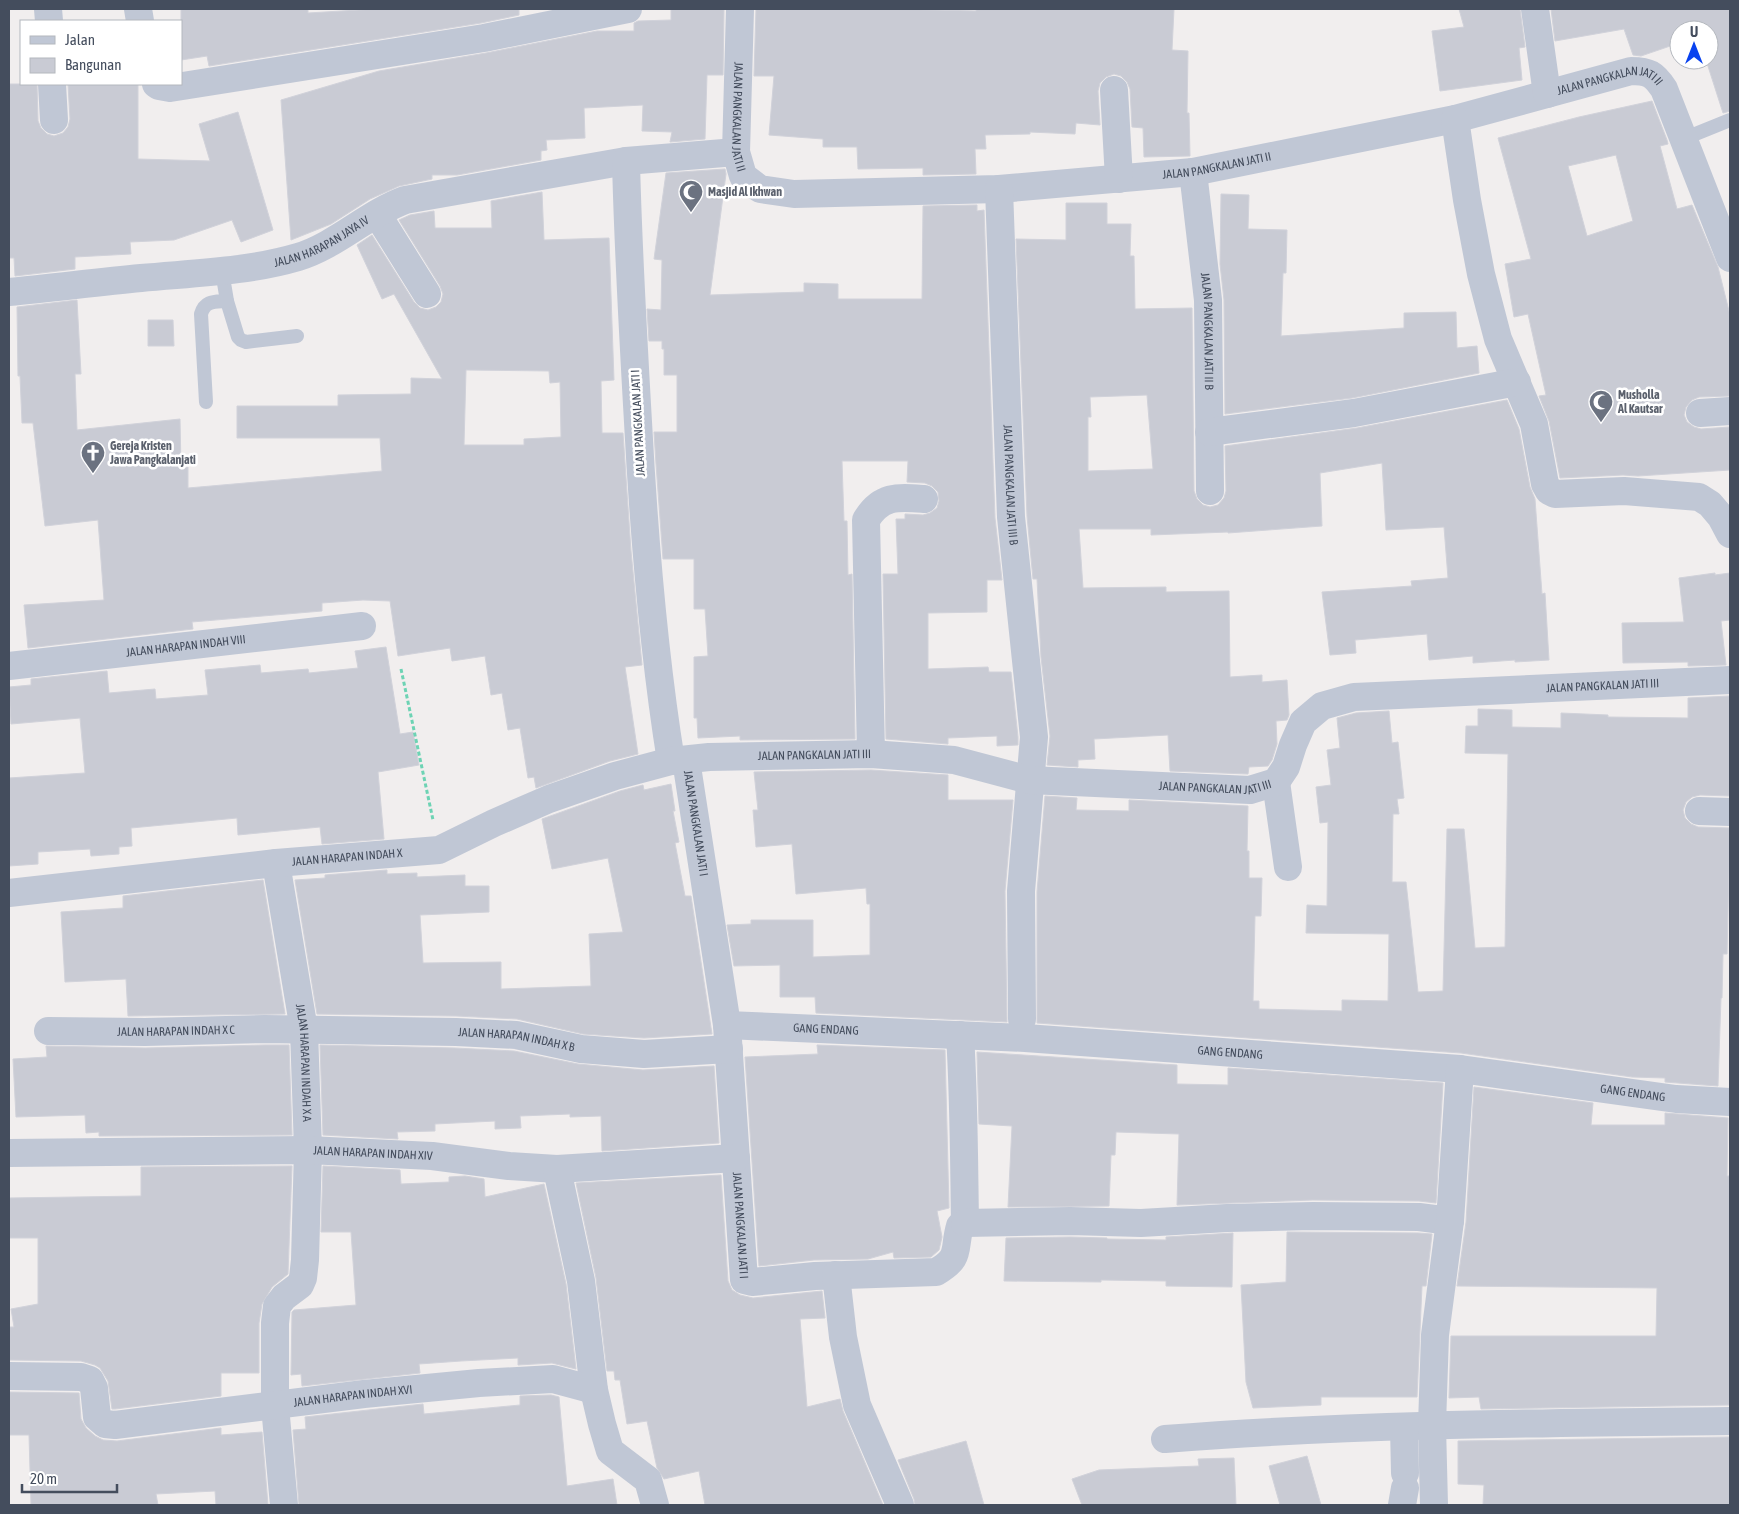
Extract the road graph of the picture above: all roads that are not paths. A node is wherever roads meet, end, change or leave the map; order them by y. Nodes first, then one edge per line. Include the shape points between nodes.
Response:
1 (628, 9) edge
2 (740, 9) edge
3 (1535, 9) edge
4 (52, 85) edge
5 (158, 85) edge
6 (1114, 90) dead end
7 (1547, 94) junction
8 (1455, 119) junction
9 (54, 120) dead end
10 (1730, 120) edge
11 (1683, 139) junction
12 (736, 152) junction
13 (626, 161) junction
14 (1194, 172) junction
15 (1119, 179) junction
16 (999, 189) junction
17 (377, 214) junction
18 (1730, 258) edge
19 (222, 272) junction
20 (9, 292) edge
21 (428, 294) dead end
22 (227, 301) junction
23 (297, 336) dead end
24 (1517, 382) junction
25 (206, 402) dead end
26 (1730, 411) edge
27 (1700, 413) dead end
28 (1209, 432) junction
29 (1210, 491) dead end
30 (924, 498) dead end
31 (1730, 534) edge
32 (362, 626) dead end
33 (9, 666) edge
34 (1730, 680) edge
35 (871, 754) junction
36 (678, 761) junction
37 (1029, 780) junction
38 (1276, 782) junction
39 (1699, 812) dead end
40 (1730, 812) edge
41 (276, 863) junction
42 (1288, 867) dead end
43 (9, 893) edge
44 (1022, 1019) dead end
45 (304, 1030) junction
46 (48, 1031) dead end
47 (960, 1035) junction
48 (728, 1037) junction
49 (1460, 1069) junction
50 (1730, 1102) edge
51 (308, 1150) junction
52 (9, 1153) edge
53 (736, 1158) junction
54 (557, 1169) junction
55 (1450, 1221) junction
56 (965, 1223) junction
57 (836, 1275) junction
58 (9, 1376) edge
59 (594, 1390) junction
60 (275, 1406) junction
61 (1730, 1421) edge
62 (1432, 1425) junction
63 (1404, 1427) junction
64 (1165, 1439) dead end
65 (1404, 1489) edge
66 (284, 1505) edge
67 (656, 1505) edge
68 (900, 1505) edge
69 (1434, 1505) edge

1 - 5 street via 484,38 170,88
2 - 12 street, JALAN PANGKALAN JATI II
3 - 7 street
4 - 9 street
6 - 15 street
7 - 8 street, JALAN PANGKALAN JATI II
7 - 11 street, JALAN PANGKALAN JATI II via 1631,71 1643,71 1655,76 1664,89
8 - 14 street, JALAN PANGKALAN JATI II
8 - 24 street via 1481,274 1498,339
10 - 11 lane
11 - 18 street, JALAN PANGKALAN JATI II
12 - 13 street
12 - 16 street, JALAN PANGKALAN JATI II via 743,176 760,189 794,194
13 - 17 street, JALAN HARAPAN JAYA IV via 405,200
13 - 36 street, JALAN PANGKALAN JATI I via 645,539 665,724
14 - 15 street, JALAN PANGKALAN JATI II
14 - 28 street, JALAN PANGKALAN JATI II B via 1208,300
15 - 16 street, JALAN PANGKALAN JATI II
16 - 37 street, JALAN PANGKALAN JATI III B via 1010,518 1034,737
17 - 19 street, JALAN HARAPAN JAYA IV via 328,244 300,256 269,265
17 - 21 street
19 - 20 street, JALAN HARAPAN JAYA IV
19 - 22 lane
22 - 23 lane via 241,340
22 - 25 lane via 209,302 201,314
24 - 28 street via 1354,413
24 - 31 street via 1534,424 1549,491 1555,494 1624,491 1698,498 1710,504
26 - 27 street
28 - 29 street, JALAN PANGKALAN JATI II B
30 - 35 street via 886,501 873,508 866,520
32 - 33 street, JALAN HARAPAN INDAH VIII
34 - 38 street, JALAN PANGKALAN JATI III via 1354,697 1322,706 1303,722 1286,767
35 - 36 street, JALAN PANGKALAN JATI III via 709,757
35 - 37 street, JALAN PANGKALAN JATI III via 954,760
36 - 41 street, JALAN HARAPAN INDAH X via 615,776 549,799 438,850
36 - 48 street, JALAN PANGKALAN JATI I
37 - 38 street, JALAN PANGKALAN JATI III via 1250,790
37 - 44 street, JALAN PANGKALAN JATI III B via 1021,891
38 - 42 street
39 - 40 street
41 - 43 street, JALAN HARAPAN INDAH X
41 - 45 street, JALAN HARAPAN INDAH X A
45 - 46 street, JALAN HARAPAN INDAH X C
45 - 48 street, JALAN HARAPAN INDAH X B via 516,1035 581,1049 644,1054
45 - 51 street, JALAN HARAPAN INDAH X A
47 - 48 street, GANG ENDANG
47 - 49 street, GANG ENDANG
47 - 56 street
48 - 53 street, JALAN PANGKALAN JATI I
49 - 50 street, GANG ENDANG via 1676,1099
49 - 55 street
51 - 52 street, JALAN HARAPAN INDAH XIV
51 - 54 street, JALAN HARAPAN INDAH XIV via 432,1156
51 - 60 street, JALAN HARAPAN INDAH X A via 304,1270 300,1285 277,1306
53 - 54 street, JALAN HARAPAN INDAH XIV
53 - 57 street, JALAN PANGKALAN JATI I via 744,1280
54 - 59 street via 581,1281
55 - 56 street via 1419,1217 1313,1216 1141,1224 1070,1221
55 - 62 street via 1435,1335
56 - 57 street via 957,1234 956,1254 936,1272
57 - 68 street via 843,1337 857,1405
58 - 60 street, JALAN HARAPAN INDAH XVI via 81,1377 90,1380 97,1417 105,1424
59 - 60 street, JALAN HARAPAN INDAH XVI via 553,1379 506,1381
59 - 67 street via 610,1450 648,1480
60 - 66 street, JALAN HARAPAN INDAH X A
61 - 62 street
62 - 63 street
62 - 69 street
63 - 64 street via 1254,1432
63 - 65 street

